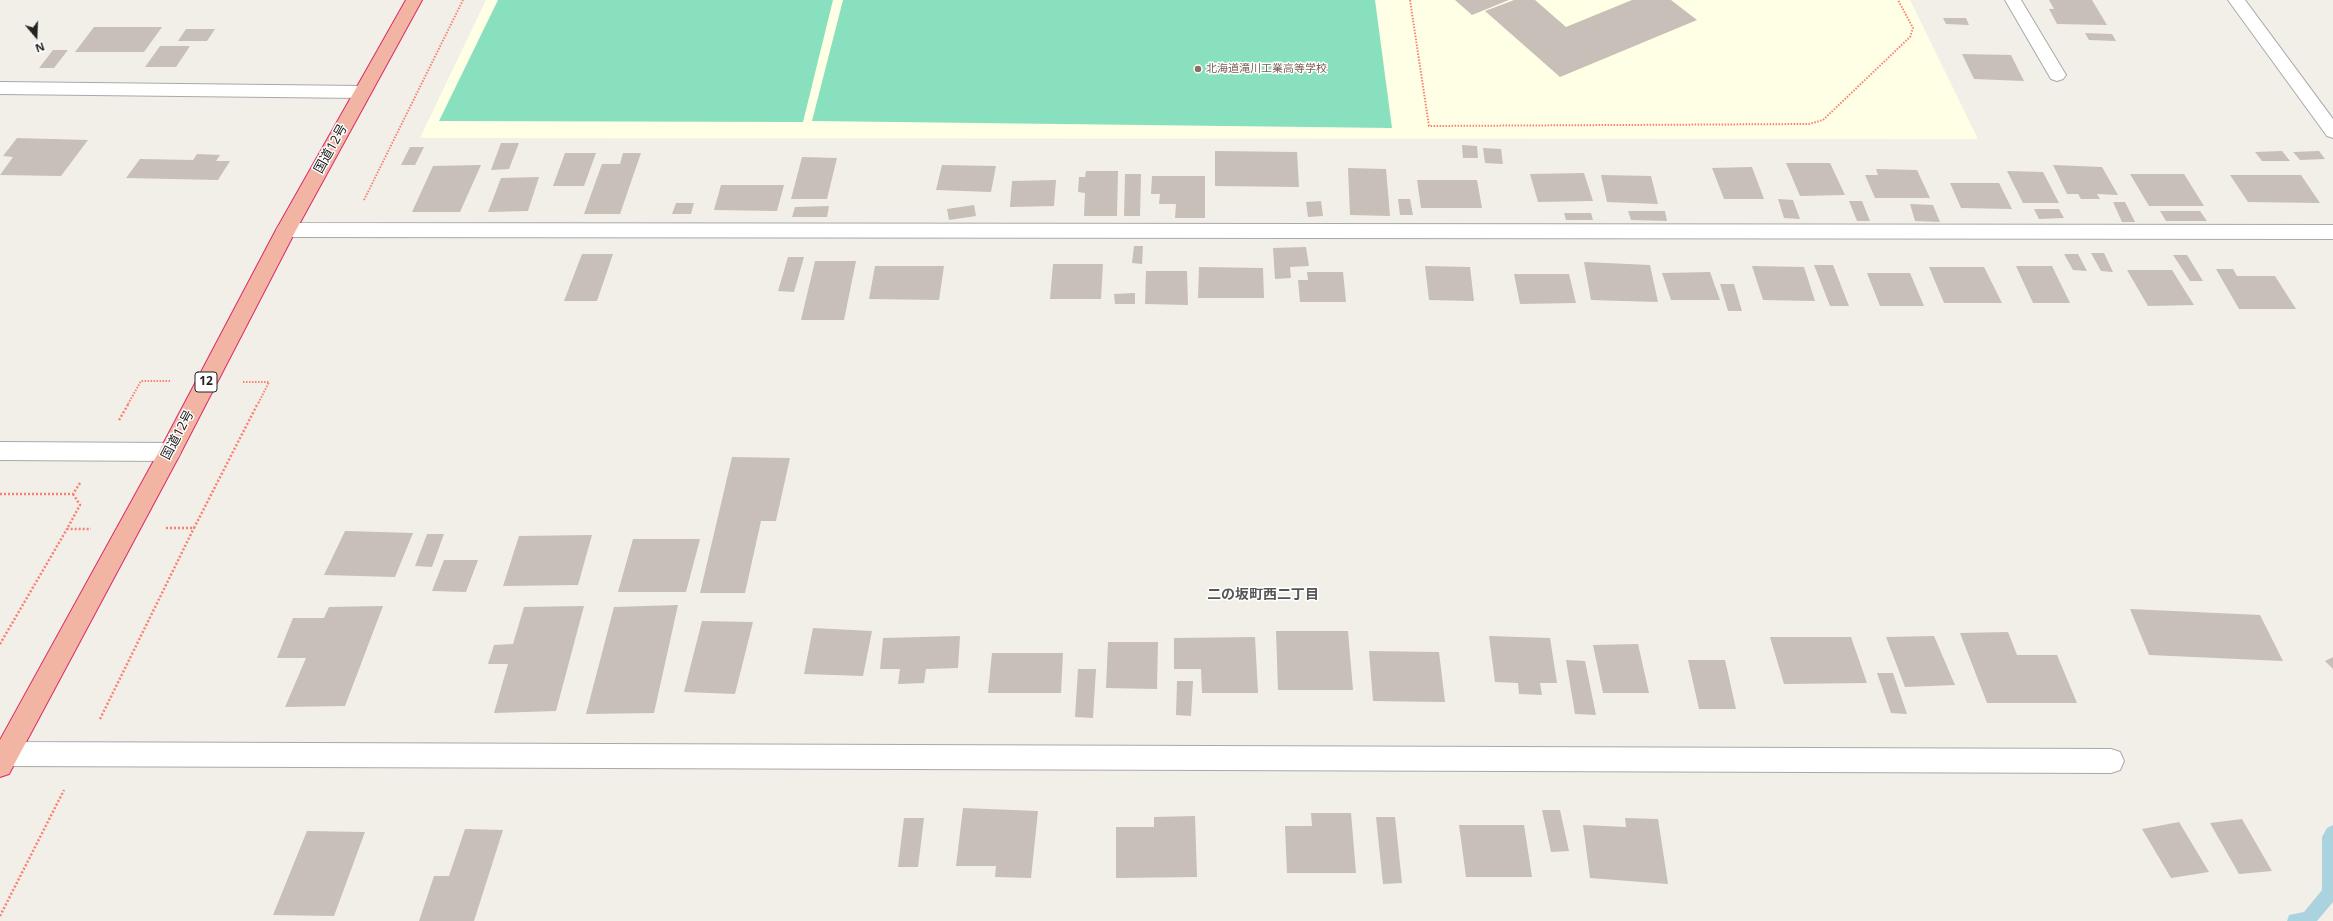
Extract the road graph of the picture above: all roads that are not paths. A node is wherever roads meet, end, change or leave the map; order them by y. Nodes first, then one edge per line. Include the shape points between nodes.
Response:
1 (414, 0) edge
2 (2013, 0) edge
3 (2236, 0) edge
4 (2057, 75) dead end
5 (0, 88) edge
6 (362, 92) junction
7 (2333, 132) edge
8 (286, 230) junction
9 (2333, 232) edge
10 (0, 451) edge
11 (170, 452) junction
12 (3, 760) edge
13 (2111, 761) dead end

1 - 6 highway, 国道12号 / 12
2 - 4 street
3 - 7 street
5 - 6 street
6 - 8 highway, 国道12号 / 12
8 - 9 street
8 - 11 highway, 国道12号 / 12
10 - 11 street
11 - 12 highway, 国道12号 / 12
12 - 13 street

